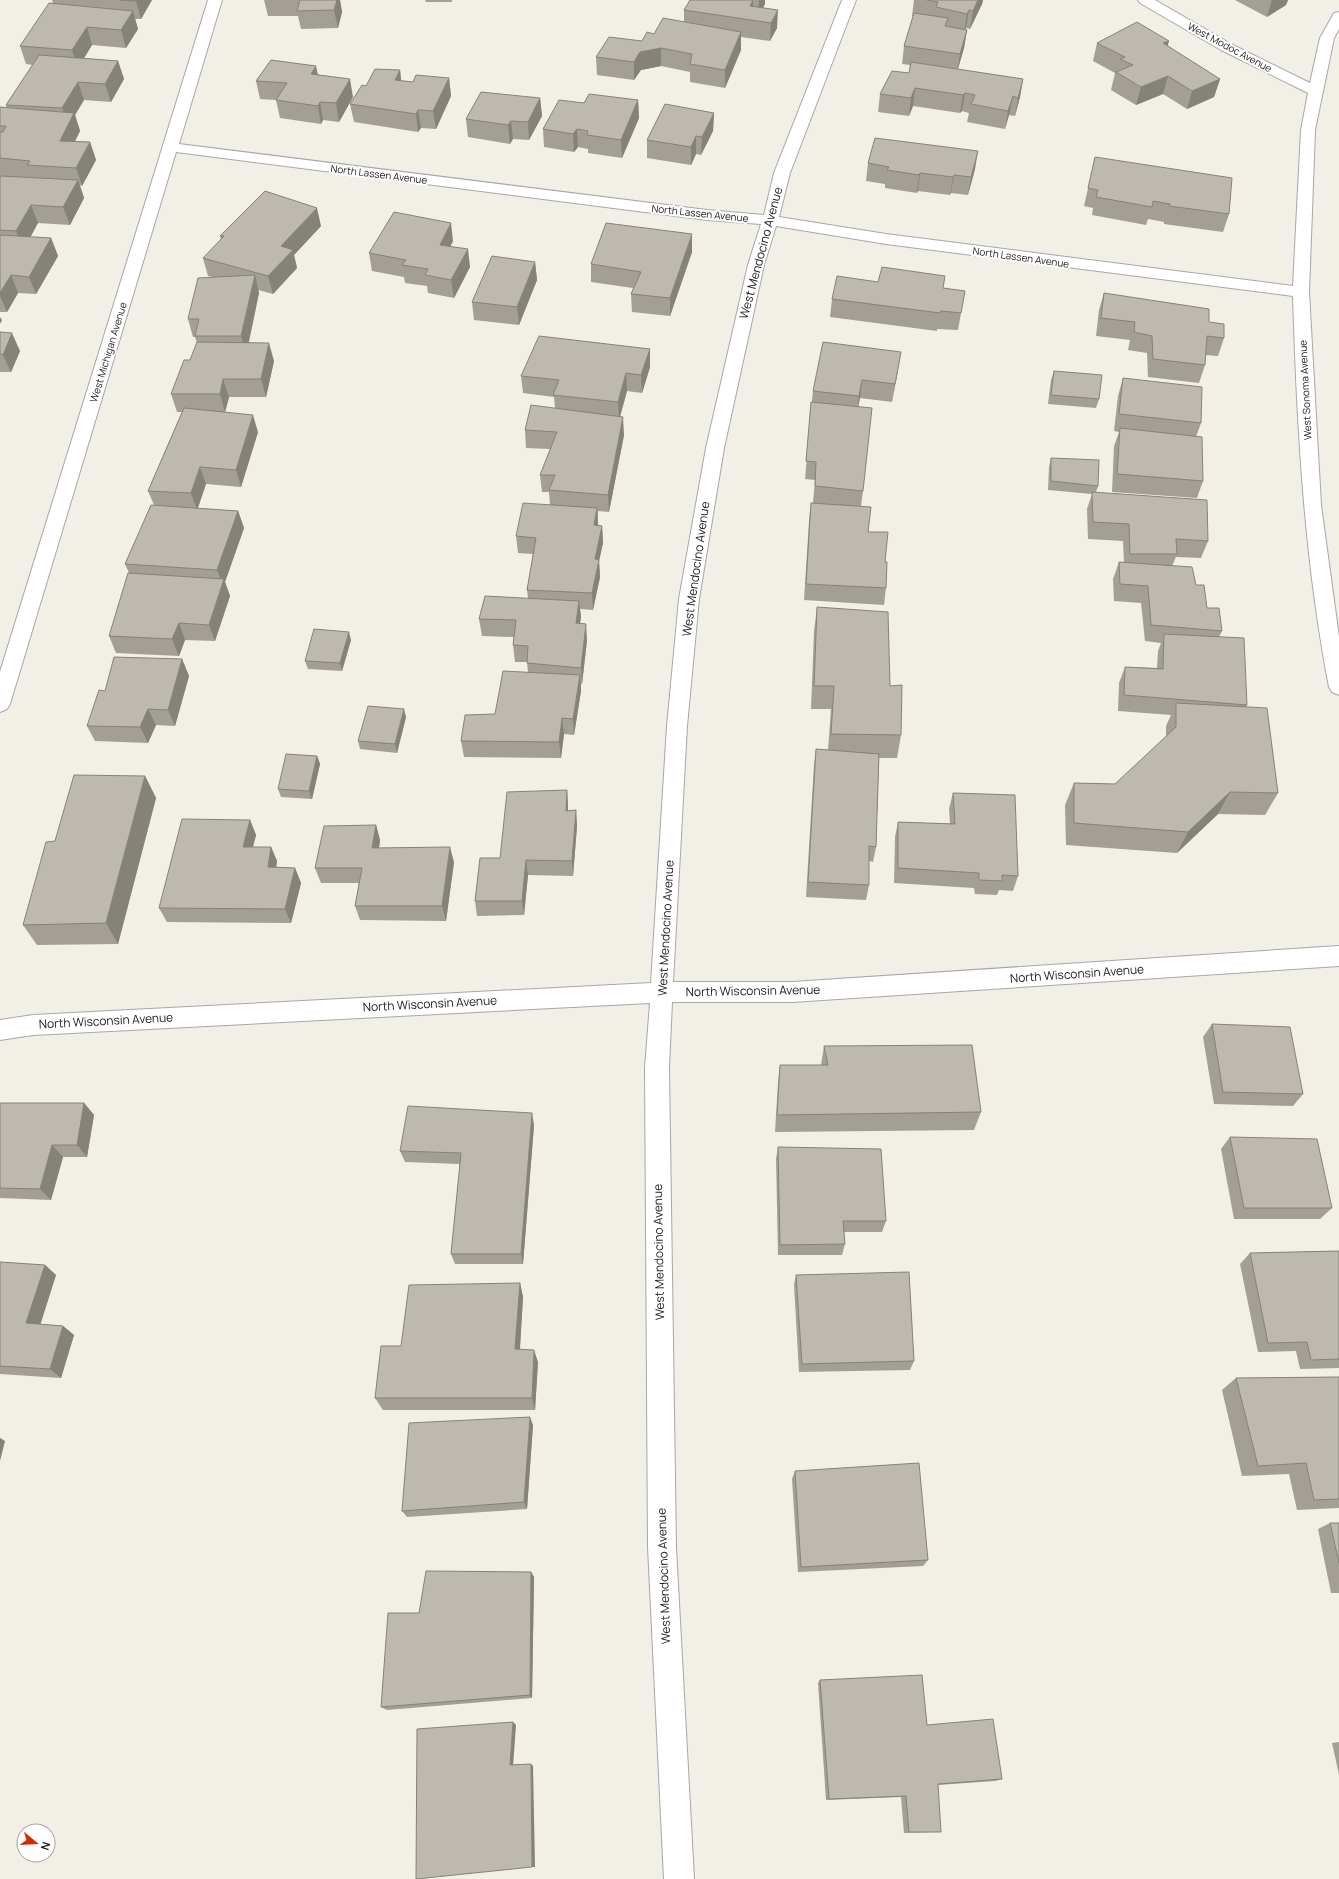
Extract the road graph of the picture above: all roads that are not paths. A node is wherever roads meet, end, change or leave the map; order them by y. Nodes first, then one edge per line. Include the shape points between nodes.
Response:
1 (215, 0) edge
2 (849, 0) edge
3 (1145, 0) edge
4 (1339, 16) edge
5 (1316, 90) junction
6 (170, 147) junction
7 (770, 221) junction
8 (1302, 292) junction
9 (1339, 687) edge
10 (0, 704) edge
11 (1339, 956) edge
12 (663, 992) junction
13 (0, 1030) edge
14 (679, 1879) edge

1 - 6 street, West Michigan Avenue
2 - 7 street, West Mendocino Avenue via 782,173
3 - 5 street, West Modoc Avenue via 1226,47
4 - 5 street, West Sonoma Avenue via 1327,38
5 - 8 street, West Sonoma Avenue via 1308,130
6 - 7 street, North Lassen Avenue
6 - 10 street, West Michigan Avenue
7 - 8 street, North Lassen Avenue via 845,234
7 - 12 street, West Mendocino Avenue via 756,265 715,448 689,599 677,726
8 - 9 street, West Sonoma Avenue via 1302,346 1312,505 1330,642
11 - 12 street, North Wisconsin Avenue via 792,992
12 - 13 street, North Wisconsin Avenue via 33,1024
12 - 14 street, West Mendocino Avenue via 657,1068 662,1546

